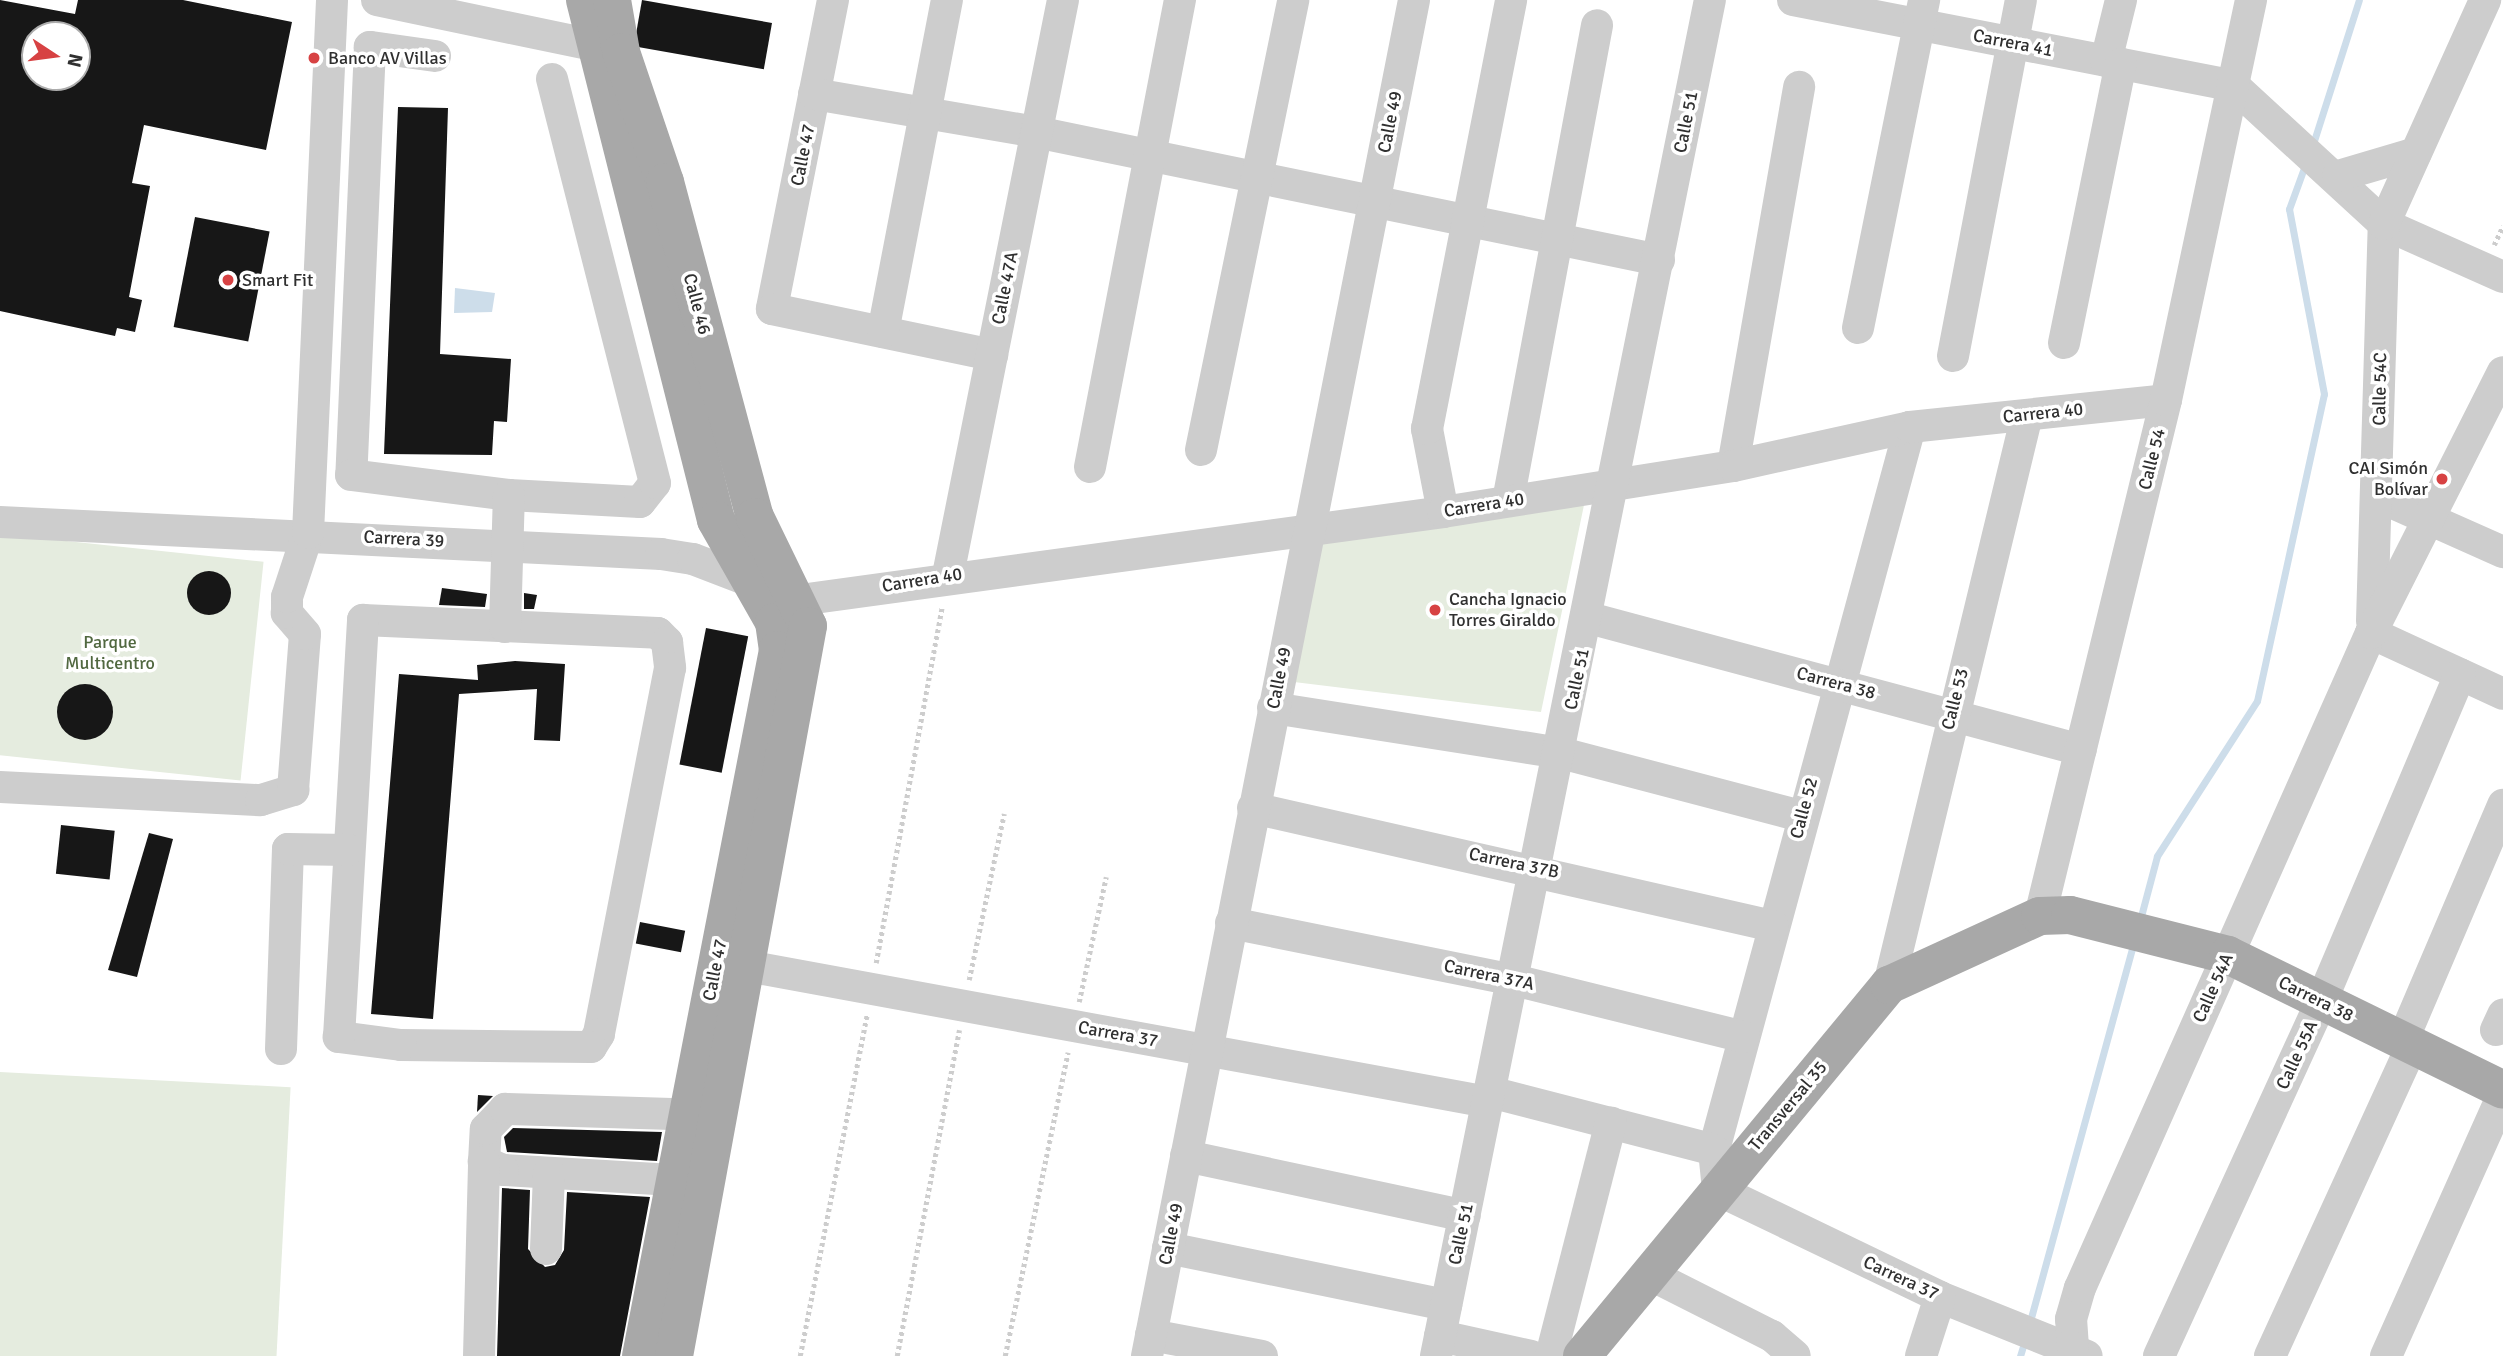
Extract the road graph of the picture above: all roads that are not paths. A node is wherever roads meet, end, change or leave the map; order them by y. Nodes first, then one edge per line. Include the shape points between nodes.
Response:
1 (332, 0) edge
2 (377, 0) edge
3 (585, 0) edge
4 (612, 0) edge
5 (833, 0) edge
6 (947, 0) edge
7 (1063, 0) edge
8 (1180, 0) edge
9 (1293, 0) edge
10 (1414, 0) edge
11 (1511, 0) edge
12 (1710, 0) edge
13 (2021, 0) edge
14 (2121, 0) edge
15 (2251, 0) edge
16 (2484, 0) edge
17 (1808, 1) edge
18 (1921, 12) edge
19 (1597, 24) dead end
20 (2012, 43) junction
21 (593, 46) junction
22 (435, 56) dead end
23 (2114, 63) junction
24 (552, 79) dead end
25 (2234, 86) junction
26 (1799, 87) dead end
27 (814, 94) junction
28 (925, 113) junction
29 (1036, 132) junction
30 (2416, 153) junction
31 (1150, 155) junction
32 (2327, 166) junction
33 (1257, 178) junction
34 (1374, 200) junction
35 (1468, 219) junction
36 (2384, 224) junction
37 (1557, 238) junction
38 (1659, 260) junction
39 (2503, 277) edge
40 (1858, 328) dead end
41 (883, 332) junction
42 (2064, 343) dead end
43 (992, 355) junction
44 (1953, 356) dead end
45 (2503, 372) edge
46 (2166, 400) junction
47 (2026, 415) junction
48 (1910, 427) junction
49 (1200, 450) dead end
50 (1733, 466) junction
51 (1090, 467) dead end
52 (1616, 482) junction
53 (509, 495) junction
54 (2377, 496) junction
55 (1508, 501) junction
56 (1443, 512) junction
57 (2429, 519) junction
58 (0, 522) edge
59 (1310, 526) junction
60 (308, 533) junction
61 (508, 544) junction
62 (2503, 552) edge
63 (948, 575) junction
64 (757, 588) junction
65 (800, 600) junction
66 (1589, 618) junction
67 (505, 627) junction
68 (2371, 633) junction
69 (2460, 674) junction
70 (1836, 683) junction
71 (2503, 694) edge
72 (1273, 708) junction
73 (1951, 713) junction
74 (2081, 750) junction
75 (1562, 752) junction
76 (0, 787) edge
77 (2503, 805) edge
78 (1253, 808) junction
79 (1801, 816) junction
80 (348, 850) junction
81 (1537, 868) junction
82 (2040, 916) junction
83 (1231, 923) junction
84 (1773, 926) junction
85 (2228, 955) junction
86 (747, 966) junction
87 (1514, 980) junction
88 (1889, 985) junction
89 (2321, 1002) junction
90 (1744, 1037) junction
91 (2407, 1044) junction
92 (281, 1049) dead end
93 (1206, 1051) junction
94 (2503, 1092) edge
95 (1489, 1097) junction
96 (702, 1114) junction
97 (1611, 1123) junction
98 (1714, 1150) junction
99 (1186, 1156) junction
100 (484, 1161) junction
101 (549, 1173) junction
102 (673, 1180) junction
103 (1718, 1191) junction
104 (1465, 1216) junction
105 (1168, 1248) junction
106 (545, 1249) dead end
107 (1649, 1274) junction
108 (1940, 1297) junction
109 (1447, 1305) junction
110 (1149, 1346) edge
111 (1438, 1346) edge
112 (2068, 1348) edge
113 (1774, 1350) edge
114 (479, 1356) edge
115 (641, 1356) edge
116 (674, 1356) edge
117 (1262, 1356) edge
118 (1531, 1356) edge
119 (1551, 1356) edge
120 (1582, 1356) edge
121 (1920, 1356) edge
122 (2159, 1356) edge
123 (2270, 1356) edge
124 (2386, 1356) edge

1 - 60 street
2 - 21 street
3 - 21 main road, Calle 46
4 - 65 main road, Calle 46 via 621,52 665,182 755,517
5 - 27 street, Calle 47
6 - 28 street
7 - 29 street, Calle 47A
8 - 31 street
9 - 33 street
10 - 34 street, Calle 49
11 - 35 street
12 - 38 street, Calle 51
13 - 20 street
14 - 23 street
15 - 25 street, Calle 54
16 - 30 street, Calle 54C
17 - 18 street, Carrera 41
18 - 20 street, Carrera 41
18 - 40 street
19 - 37 street
20 - 23 street, Carrera 41
20 - 44 street
21 - 64 main road, Calle 46 via 716,520 727,549
22 - 53 street via 370,47 351,475
23 - 25 street, Carrera 41
23 - 42 street
24 - 53 street via 655,483 640,502
25 - 32 street
25 - 46 street, Calle 54
26 - 50 street
27 - 28 street
27 - 41 street, Calle 47 via 772,309
28 - 29 street
28 - 41 street
29 - 31 street
29 - 43 street, Calle 47A
30 - 32 street
30 - 36 street, Calle 54C
31 - 33 street
31 - 51 street
32 - 36 street
33 - 34 street
33 - 49 street
34 - 35 street
34 - 59 street, Calle 49
35 - 37 street
35 - 56 street via 1427,429
36 - 39 street
36 - 54 street, Calle 54C
37 - 38 street
37 - 55 street
38 - 52 street, Calle 51
41 - 43 street
43 - 63 street, Calle 47A
45 - 57 street, Calle 54A
46 - 47 street, Carrera 40
46 - 74 street, Calle 54
47 - 48 street, Carrera 40
47 - 73 street, Calle 53
48 - 50 street, Carrera 40
48 - 70 street, Calle 52
50 - 52 street, Carrera 40
52 - 55 street, Carrera 40
52 - 66 street, Calle 51
53 - 61 street
54 - 57 street
54 - 68 street, Calle 54C
55 - 56 street, Carrera 40
56 - 59 street, Carrera 40
57 - 62 street
57 - 68 street, Calle 54A
58 - 60 street, Carrera 39
59 - 63 street, Carrera 40
59 - 72 street, Calle 49
60 - 61 street, Carrera 39
60 - 76 street via 287,597 288,613 305,634 293,790 261,800
61 - 64 street, Carrera 39 via 693,559
61 - 67 street
63 - 65 street, Carrera 40
64 - 65 street, Carrera 39
64 - 96 main road, Calle 47 via 774,622 777,664
65 - 86 main road, Calle 47 via 808,643
66 - 70 street, Carrera 38
66 - 75 street, Calle 51
67 - 80 street via 363,620
67 - 80 street via 657,633 667,642 670,668 598,1034 591,1047 401,1045 339,1037
68 - 69 street
68 - 85 street, Calle 54A
69 - 71 street
69 - 89 street, Calle 55A
70 - 73 street, Carrera 38
70 - 79 street, Calle 52
72 - 75 street
72 - 78 street, Calle 49
73 - 74 street, Carrera 38
73 - 88 street, Calle 53
74 - 82 street, Calle 54
75 - 79 street
75 - 81 street, Calle 51
77 - 91 street
78 - 81 street, Carrera 37B
78 - 83 street, Calle 49
79 - 84 street, Calle 52
80 - 92 street via 288,849
81 - 84 street, Carrera 37B
81 - 87 street, Calle 51
82 - 85 main road, Carrera 38 via 2070,915
82 - 88 main road, Transversal 35
83 - 87 street, Carrera 37A
83 - 93 street, Calle 49
84 - 90 street, Calle 52
85 - 89 main road, Carrera 38
85 - 112 street, Calle 54A via 2080,1288
86 - 93 street, Carrera 37
86 - 96 main road, Calle 47
87 - 90 street, Carrera 37A
87 - 95 street, Calle 51
88 - 103 main road, Transversal 35
89 - 91 main road, Carrera 38
89 - 122 street, Calle 55A
90 - 98 street, Calle 52
91 - 94 main road, Carrera 38
91 - 123 street
93 - 95 street, Carrera 37
93 - 99 street, Calle 49
94 - 124 street
95 - 97 street, Carrera 37
95 - 104 street, Calle 51
96 - 100 street via 505,1109 486,1129
96 - 102 main road, Calle 47
96 - 116 main road, Calle 47
97 - 98 street, Carrera 37
97 - 119 street
98 - 103 street, Calle 52
99 - 104 street
99 - 105 street, Calle 49
100 - 101 street via 503,1170
100 - 114 street
101 - 102 street
101 - 106 street
102 - 115 main road, Calle 47
103 - 107 main road, Transversal 35
103 - 108 street, Carrera 37
104 - 109 street, Calle 51
105 - 109 street
105 - 110 street, Calle 49
107 - 113 street
107 - 120 main road, Transversal 35
108 - 112 street, Carrera 37
108 - 121 street
109 - 111 street, Calle 51
110 - 117 street
111 - 118 street

